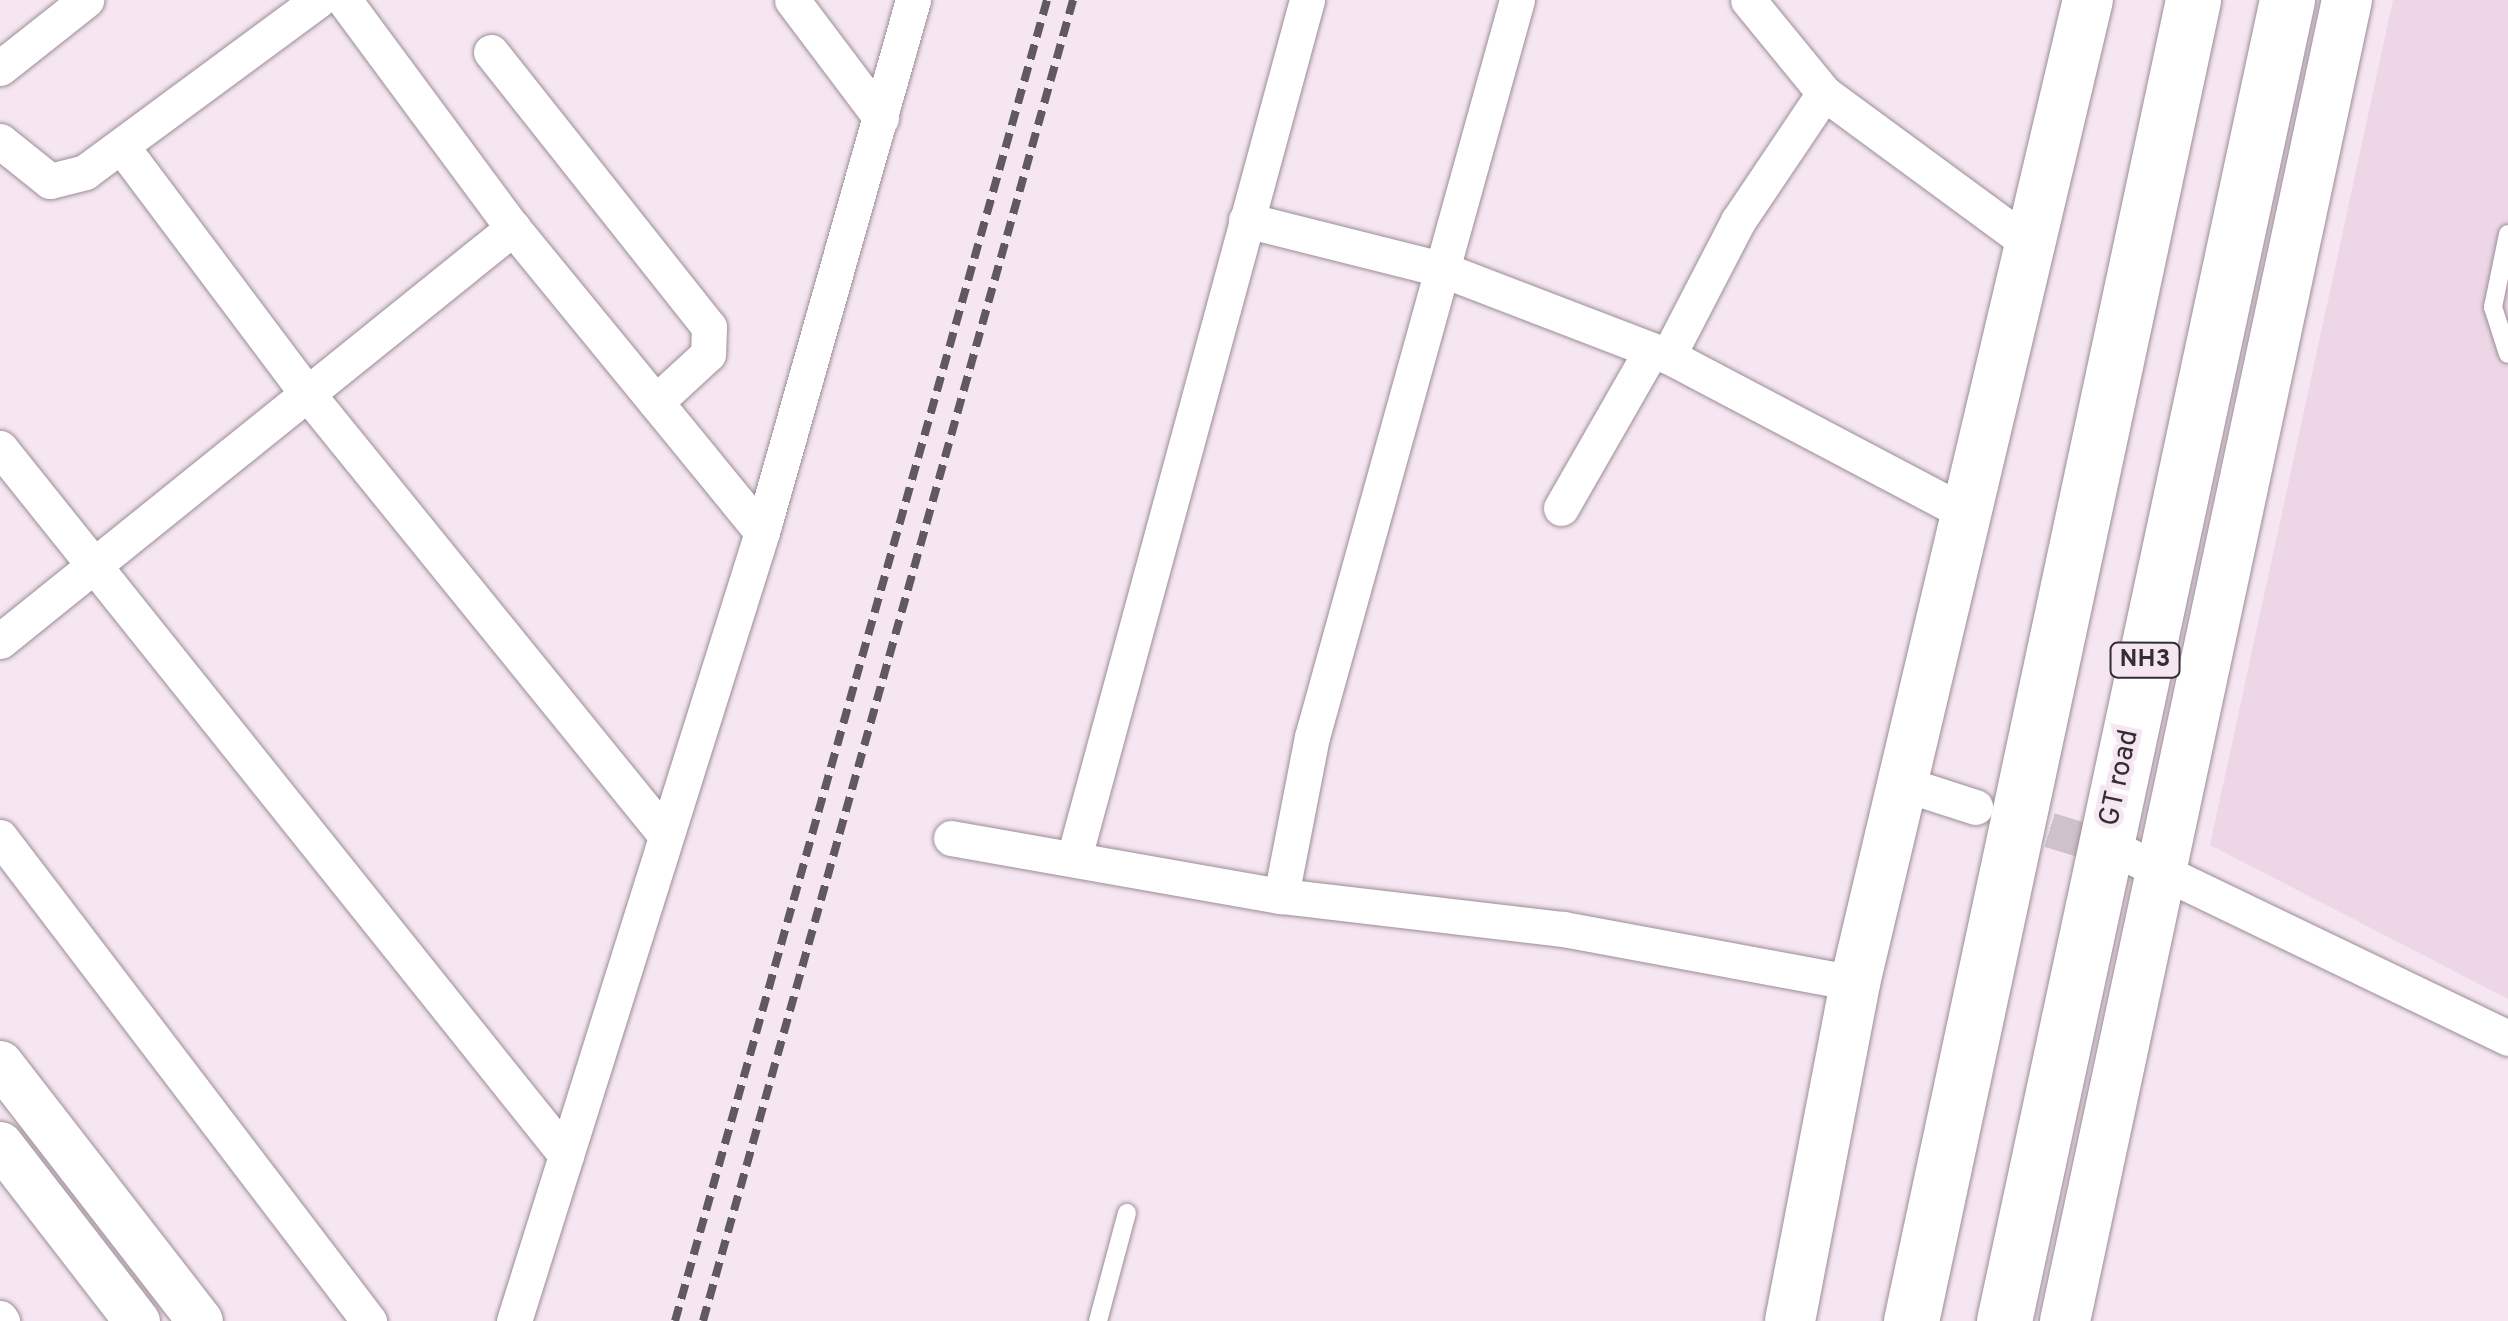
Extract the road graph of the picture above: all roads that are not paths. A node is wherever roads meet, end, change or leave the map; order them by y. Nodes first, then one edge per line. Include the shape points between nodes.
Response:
1 (86, 0) edge
2 (318, 0) edge
3 (344, 0) edge
4 (792, 0) edge
5 (913, 0) edge
6 (1307, 0) edge
7 (1517, 0) edge
8 (1748, 0) edge
9 (2088, 0) edge
10 (2192, 0) edge
11 (2286, 0) edge
12 (2348, 0) edge
13 (492, 52) dead end
14 (0, 68) edge
15 (1824, 93) junction
16 (882, 118) junction
17 (0, 142) edge
18 (122, 147) junction
19 (1246, 220) junction
20 (512, 228) junction
21 (2508, 234) edge
22 (2028, 243) junction
23 (1440, 268) junction
24 (1660, 354) junction
25 (2508, 354) edge
26 (306, 392) junction
27 (656, 402) junction
28 (0, 448) edge
29 (1561, 508) dead end
30 (1968, 514) junction
31 (762, 532) junction
32 (98, 562) junction
33 (0, 641) edge
34 (1904, 784) junction
35 (1976, 806) tunnel mouth
36 (663, 832) junction
37 (0, 837) edge
38 (951, 838) dead end
39 (1075, 854) junction
40 (2146, 860) junction
41 (1281, 896) junction
42 (1855, 983) junction
43 (2508, 1038) edge
44 (0, 1063) edge
45 (0, 1144) edge
46 (566, 1155) junction
47 (1127, 1213) dead end
48 (137, 1321) edge
49 (200, 1321) edge
50 (368, 1321) edge
51 (514, 1321) edge
52 (1098, 1321) edge
53 (1790, 1321) edge
54 (1912, 1321) edge
55 (2004, 1321) edge
56 (2066, 1321) edge

1 - 14 street
2 - 18 street
3 - 20 street
4 - 16 street
5 - 16 street
6 - 19 street
7 - 23 street
8 - 15 street
9 - 22 main road
10 - 54 highway
11 - 55 highway, GT road / NH3
12 - 40 main road
13 - 27 street via 709,328 708,354
15 - 22 street
15 - 24 street
16 - 31 street
17 - 18 street via 50,181 85,172
18 - 26 street
19 - 23 street
19 - 39 street
20 - 26 street
20 - 27 street
21 - 25 lane via 2493,307
22 - 30 main road
23 - 24 street
23 - 41 street via 1414,391 1312,738
24 - 29 street
24 - 30 street
26 - 32 street
26 - 36 street
27 - 31 street
28 - 32 street
30 - 34 main road
31 - 36 street
32 - 33 street
32 - 46 street
34 - 35 street
34 - 42 main road
36 - 46 street
37 - 50 street
38 - 39 street
39 - 41 street
40 - 43 street
40 - 56 main road
41 - 42 street via 1563,929
42 - 53 main road
44 - 49 street
45 - 48 street
46 - 51 street
47 - 52 lane

